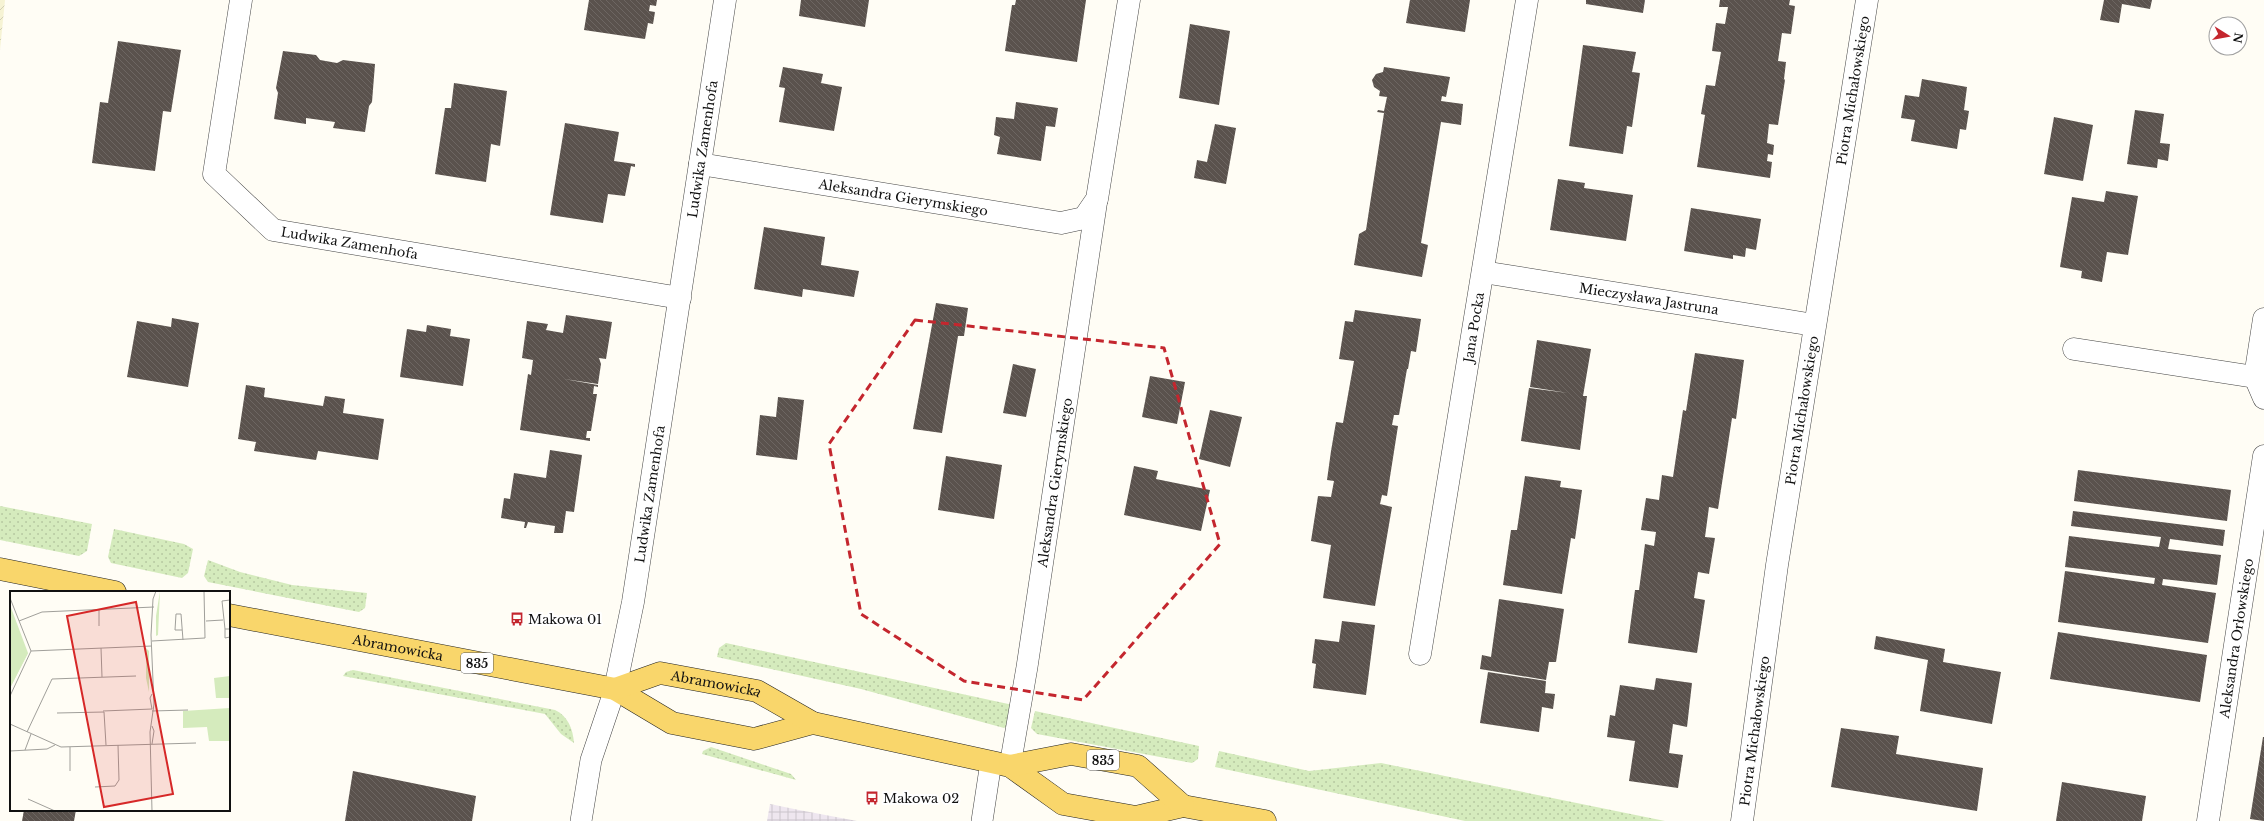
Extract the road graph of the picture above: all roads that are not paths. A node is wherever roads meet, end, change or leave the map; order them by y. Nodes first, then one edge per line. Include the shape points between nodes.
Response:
1 (241, 0) edge
2 (725, 0) edge
3 (1129, 0) edge
4 (1527, 0) edge
5 (1867, 0) edge
6 (700, 164) junction
7 (1096, 199) junction
8 (1483, 272) junction
9 (680, 298) junction
10 (2264, 319) edge
11 (1814, 325) junction
12 (2074, 349) dead end
13 (2255, 377) junction
14 (2264, 398) edge
15 (2264, 456) edge
16 (0, 569) edge
17 (110, 591) edge
18 (230, 615) edge
19 (1420, 654) dead end
20 (615, 689) junction
21 (813, 723) junction
22 (1000, 764) junction
23 (1183, 806) junction
24 (581, 821) edge
25 (982, 821) edge
26 (1265, 821) edge
27 (1742, 821) edge
28 (2208, 821) edge

1 - 9 street, Ludwika Zamenhofa via 214,174 273,230
2 - 6 street, Ludwika Zamenhofa
3 - 7 street, Aleksandra Gierymskiego
4 - 8 street, Jana Pocka
5 - 11 street, Piotra Michałowskiego
6 - 7 street, Aleksandra Gierymskiego via 1061,223 1084,218
6 - 9 street, Ludwika Zamenhofa
7 - 22 lane, Aleksandra Gierymskiego via 1027,667
8 - 11 street, Mieczysława Jastruna
8 - 19 street, Jana Pocka
9 - 20 street, Ludwika Zamenhofa via 633,602
10 - 13 street
11 - 27 street, Piotra Michałowskiego via 1777,565
12 - 13 street
13 - 14 street
15 - 28 street, Aleksandra Orłowskiego
16 - 17 main road
18 - 20 main road, Abramowicka / 835
20 - 21 main road, Abramowicka / 835 via 660,673 698,679 757,691
20 - 21 main road, Abramowicka / 835 via 672,724 754,739
20 - 24 lane via 591,760
21 - 22 main road, Abramowicka / 835
22 - 23 main road, Abramowicka / 835 via 1063,804 1136,817
22 - 23 main road, Abramowicka / 835 via 1071,754 1138,766
22 - 25 lane, Aleksandra Gierymskiego
23 - 26 main road, Abramowicka / 835

